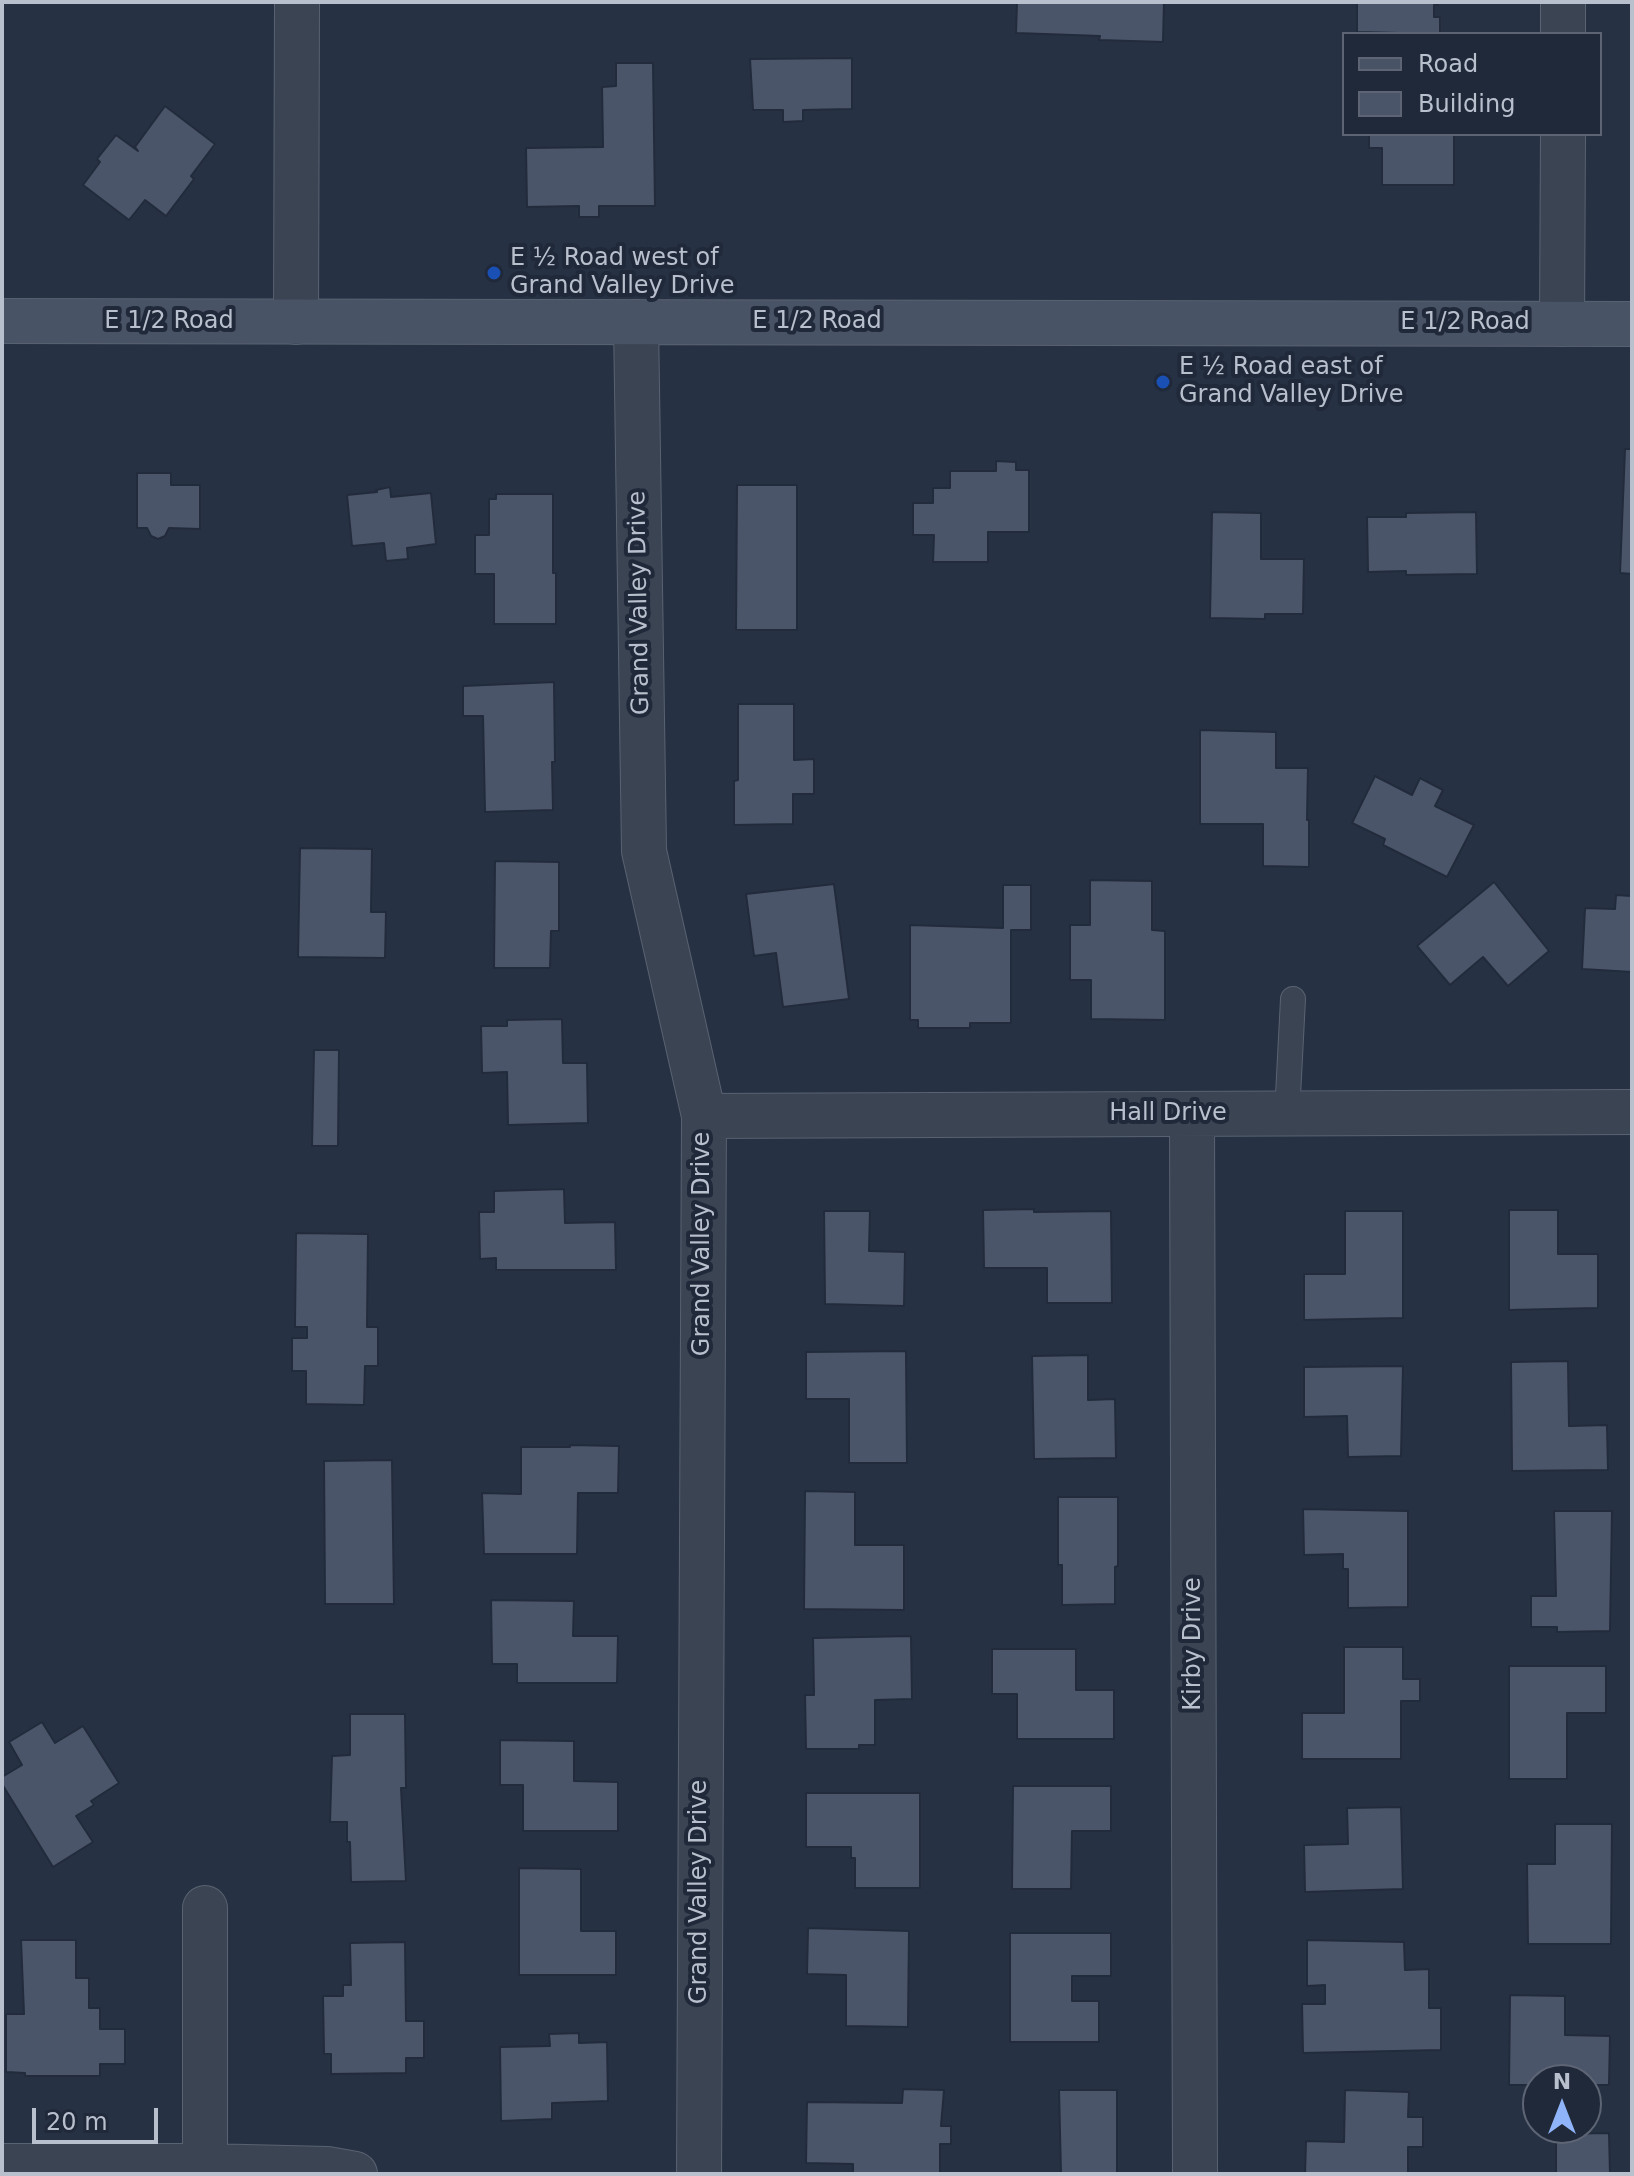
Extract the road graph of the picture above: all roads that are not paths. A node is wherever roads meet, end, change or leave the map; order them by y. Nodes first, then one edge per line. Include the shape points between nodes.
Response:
1 (297, 2) edge
2 (1563, 2) edge
3 (1563, 32) edge
4 (1563, 136) edge
5 (2, 321) edge
6 (296, 322) junction
7 (636, 322) junction
8 (1562, 324) junction
9 (1632, 324) edge
10 (1293, 999) dead end
11 (1632, 1112) edge
12 (1192, 1114) junction
13 (1287, 1115) junction
14 (704, 1116) junction
15 (205, 1908) dead end
16 (2, 2166) edge
17 (205, 2170) edge
18 (355, 2174) edge
19 (699, 2174) edge
20 (1195, 2174) edge

1 - 6 street
2 - 3 street
4 - 8 street
5 - 6 main road, E 1/2 Road
6 - 7 main road, E 1/2 Road
7 - 8 main road, E 1/2 Road
7 - 14 street, Grand Valley Drive via 644,851
8 - 9 main road, E 1/2 Road
10 - 13 lane
11 - 13 street, Hall Drive
12 - 13 street, Hall Drive
12 - 14 street, Hall Drive
12 - 20 street, Kirby Drive
14 - 19 street, Grand Valley Drive
15 - 17 street
16 - 17 street
17 - 18 street via 327,2169

